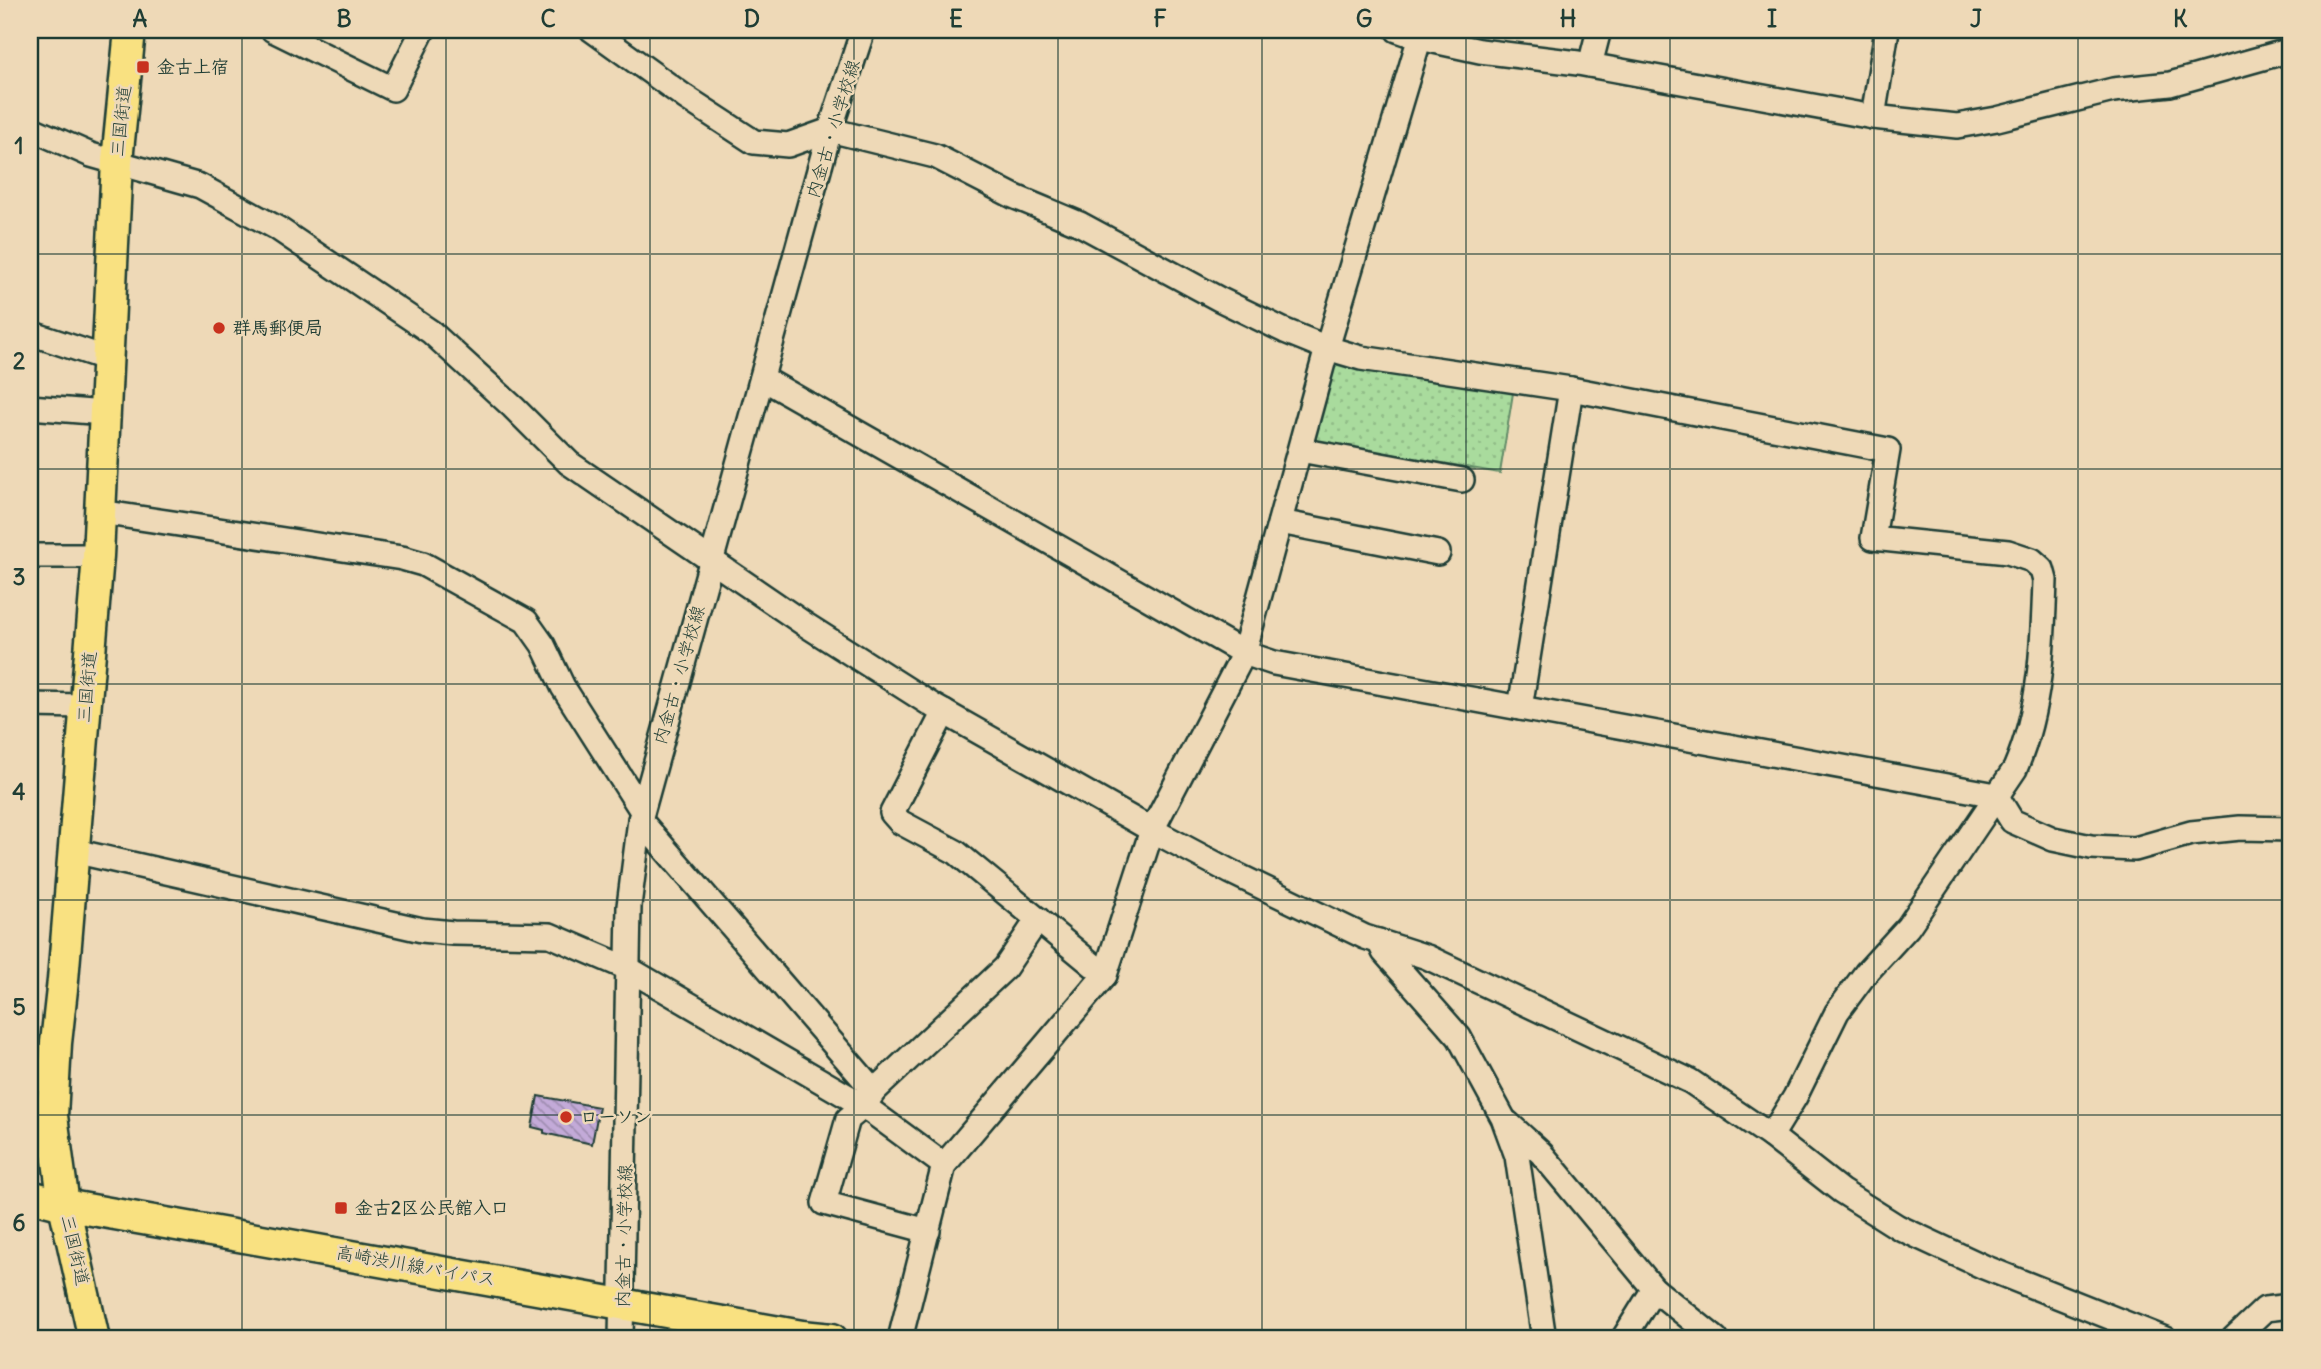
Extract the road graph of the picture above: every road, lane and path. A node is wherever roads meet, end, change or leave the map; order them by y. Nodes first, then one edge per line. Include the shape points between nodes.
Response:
1 (130, 30) edge
2 (274, 30) edge
3 (424, 30) edge
4 (592, 30) edge
5 (863, 30) edge
6 (1397, 30) edge
7 (1599, 30) edge
8 (1887, 30) edge
9 (1421, 34) edge
10 (2291, 50) edge
11 (1590, 65) junction
12 (1873, 117) junction
13 (30, 128) edge
14 (830, 130) junction
15 (117, 161) junction
16 (30, 333) edge
17 (1327, 348) junction
18 (108, 359) junction
19 (762, 378) junction
20 (1571, 389) junction
21 (30, 407) edge
22 (104, 413) junction
23 (1300, 450) junction
24 (1462, 480) dead end
25 (100, 512) junction
26 (1280, 522) junction
27 (1438, 553) dead end
28 (30, 556) edge
29 (98, 556) junction
30 (712, 559) junction
31 (1244, 653) junction
32 (30, 705) edge
33 (85, 706) junction
34 (1520, 708) junction
35 (944, 712) junction
36 (1996, 795) junction
37 (641, 815) junction
38 (2291, 829) edge
39 (1152, 830) junction
40 (74, 850) junction
41 (1038, 919) junction
42 (1379, 941) junction
43 (627, 968) junction
44 (1105, 975) junction
45 (869, 1098) junction
46 (1503, 1118) junction
47 (1771, 1136) junction
48 (944, 1165) junction
49 (30, 1196) edge
50 (64, 1205) junction
51 (928, 1231) junction
52 (1654, 1289) junction
53 (624, 1303) junction
54 (2291, 1306) edge
55 (100, 1335) edge
56 (806, 1338) edge
57 (621, 1339) edge
58 (832, 1339) edge
59 (900, 1339) edge
60 (1544, 1339) edge
61 (1623, 1339) edge
62 (1716, 1339) edge
63 (2165, 1339) edge
64 (2232, 1339) edge

1 - 15 main road, 三国街道
2 - 3 street via 393,89
4 - 14 street via 754,142 788,145
5 - 14 street, 内金古・小学校線
6 - 9 street
7 - 11 street
8 - 12 street
9 - 11 street via 1480,51
9 - 17 street
10 - 12 street via 2170,85 2113,90 1997,120 1957,126
11 - 12 street
13 - 15 street via 91,155
14 - 17 street via 935,156 1080,224 1219,299
14 - 19 street, 内金古・小学校線
15 - 18 main road, 三国街道
15 - 30 street via 200,186 310,250 431,332 569,463
16 - 18 street
17 - 20 street via 1361,358
17 - 23 street
18 - 22 main road, 三国街道
19 - 30 street, 内金古・小学校線
19 - 31 street
20 - 34 street
20 - 36 street via 1888,450 1873,538 2008,552 2032,560 2042,569 2042,655 2035,704 2027,742
21 - 22 street
22 - 25 main road, 三国街道
23 - 24 street
23 - 26 street
25 - 29 main road, 三国街道
25 - 37 street via 402,558 423,564 526,621
26 - 27 street
26 - 31 street
28 - 29 street
29 - 33 main road, 三国街道
30 - 35 street
30 - 37 street, 内金古・小学校線
31 - 34 street via 1274,663
31 - 39 street
32 - 33 street
33 - 40 main road, 三国街道
34 - 36 street
35 - 39 street
35 - 41 street via 892,813 900,822 956,852
36 - 38 street via 2012,821 2053,839 2091,847 2135,849 2191,833
36 - 47 street via 1908,927 1837,1012 1796,1097
37 - 43 street, 内金古・小学校線 via 629,906
37 - 45 street via 858,1069
39 - 42 street
39 - 44 street
40 - 43 street via 422,930 550,935
40 - 50 main road, 三国街道 via 52,1116
41 - 44 street
41 - 45 street via 1005,968
42 - 46 street via 1459,1037
42 - 47 street via 1427,957 1689,1081
43 - 45 street
43 - 53 street, 内金古・小学校線
44 - 48 street
45 - 48 street
45 - 51 street via 848,1119 824,1203
46 - 52 street via 1541,1153
46 - 60 street via 1517,1156
47 - 63 street via 1841,1191 1898,1227 1984,1268
48 - 51 street
49 - 50 main road, 高崎渋川線バイパス
50 - 53 main road, 高崎渋川線バイパス
50 - 55 main road, 三国街道
51 - 59 street
52 - 61 street
52 - 62 street
53 - 56 main road, 高崎渋川線バイパス
53 - 57 street, 内金古・小学校線
54 - 64 street via 2265,1309
56 - 58 main road, 高崎渋川線バイパス

